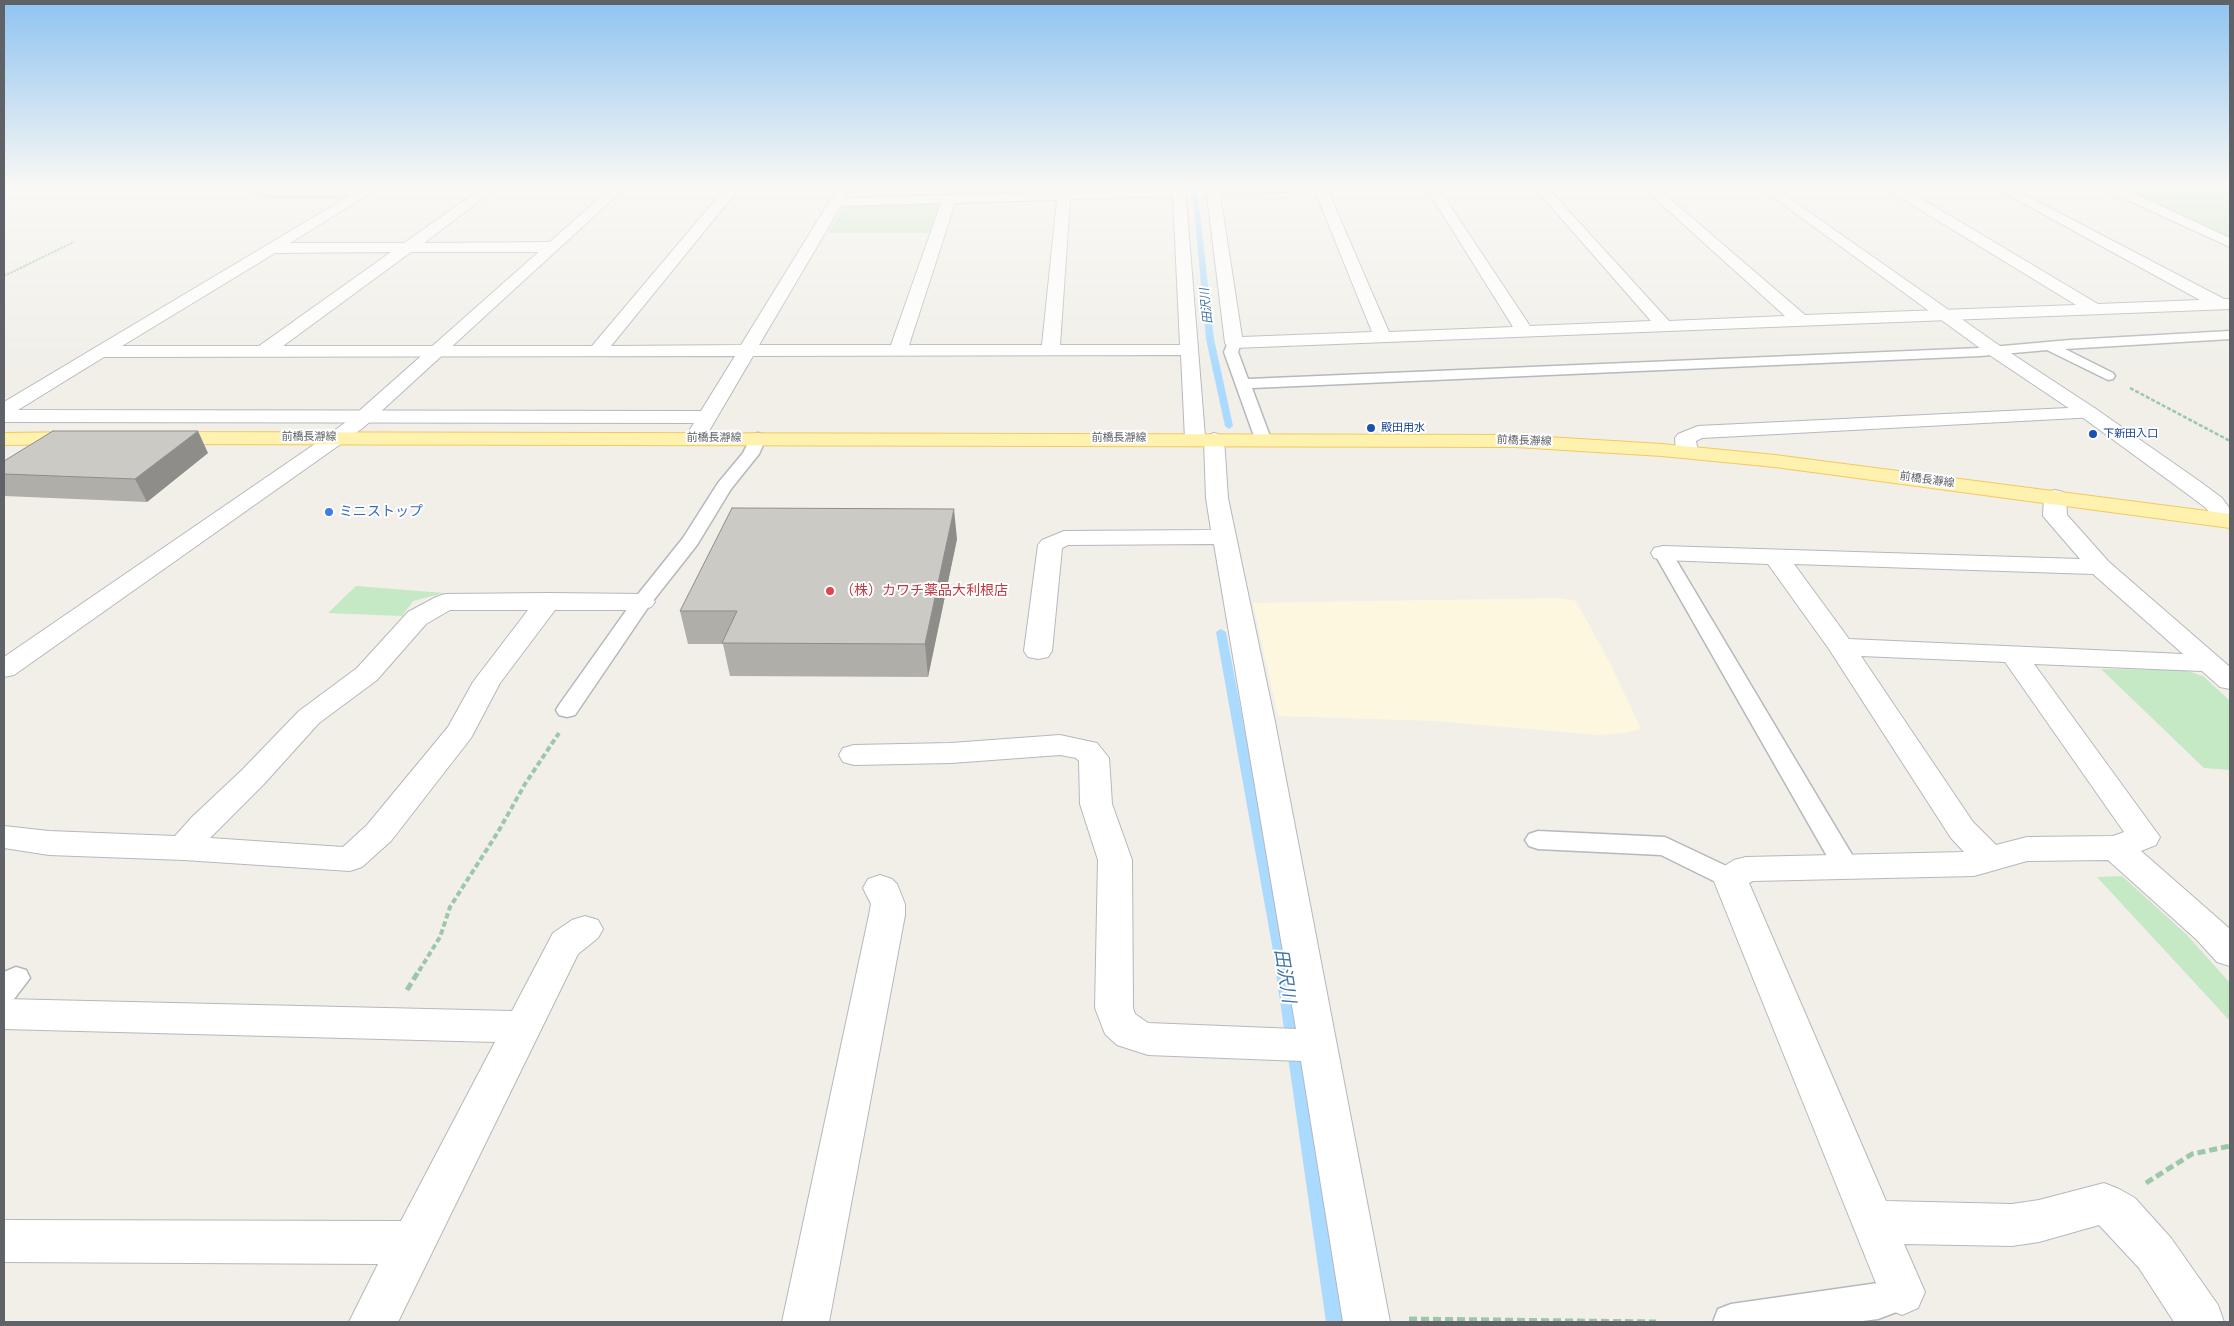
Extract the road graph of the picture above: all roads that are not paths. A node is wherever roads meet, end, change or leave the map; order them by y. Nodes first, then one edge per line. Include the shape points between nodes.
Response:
1 (274, 248) joint
2 (290, 248) edge
3 (406, 248) edge
4 (550, 248) edge
5 (683, 248) edge
6 (809, 248) edge
7 (933, 248) edge
8 (1060, 248) edge
9 (1183, 248) edge
10 (1221, 248) edge
11 (1345, 248) edge
12 (1471, 248) edge
13 (1594, 248) edge
14 (1717, 248) edge
15 (1851, 248) edge
16 (1993, 248) edge
17 (2118, 248) edge
18 (1184, 256) junction
19 (1222, 257) junction
20 (2226, 304) edge
21 (2096, 310) junction
22 (1946, 315) junction
23 (1800, 321) junction
24 (1665, 327) junction
25 (1525, 332) junction
26 (2230, 335) edge
27 (1383, 338) junction
28 (1234, 343) junction
29 (2051, 347) junction
30 (1051, 350) junction
31 (1190, 350) junction
32 (1994, 350) junction
33 (597, 351) junction
34 (898, 351) junction
35 (99, 352) junction
36 (263, 352) junction
37 (436, 352) junction
38 (747, 352) junction
39 (2108, 376) road end
40 (1243, 384) junction
41 (4, 410) edge
42 (2089, 413) junction
43 (4, 416) edge
44 (364, 416) junction
45 (708, 416) junction
46 (338, 437) junction
47 (102, 438) edge
48 (141, 438) edge
49 (696, 438) junction
50 (758, 438) junction
51 (4, 439) edge
52 (1204, 439) junction
53 (1263, 439) junction
54 (1687, 452) junction
55 (2055, 497) junction
56 (2229, 522) edge
57 (1224, 536) junction
58 (1662, 553) joint
59 (1775, 556) junction
60 (2100, 566) junction
61 (548, 601) junction
62 (642, 602) junction
63 (1841, 647) junction
64 (1038, 651) dead end
65 (2014, 655) junction
66 (2210, 663) junction
67 (4, 669) edge
68 (2230, 681) edge
69 (567, 710) road end
70 (854, 755) dead end
71 (4, 837) edge
72 (1538, 840) dead end
73 (184, 848) junction
74 (2116, 848) junction
75 (1988, 858) junction
76 (1845, 865) junction
77 (1730, 879) junction
78 (880, 888) dead end
79 (585, 929) dead end
80 (2224, 938) edge
81 (4, 1014) edge
82 (523, 1027) junction
83 (1318, 1046) junction
84 (1874, 1222) junction
85 (4, 1241) edge
86 (413, 1243) junction
87 (1902, 1292) joint
88 (1367, 1320) edge
89 (373, 1322) edge
90 (805, 1322) edge
91 (1730, 1322) edge
92 (2201, 1322) edge

1 - 2 street
1 - 35 street
3 - 36 street
4 - 37 street
5 - 33 street
6 - 38 street
7 - 34 street
8 - 30 street
9 - 18 street
10 - 19 street
11 - 27 street
12 - 25 street
13 - 24 street
14 - 23 street
15 - 22 street
16 - 21 street
17 - 20 street
18 - 19 street
18 - 31 street
19 - 28 street
20 - 21 street
21 - 22 street
22 - 23 street
22 - 32 street
23 - 24 street
24 - 25 street
25 - 27 street
26 - 29 lane
27 - 28 street
28 - 40 lane via 1231,352
29 - 32 lane
29 - 39 lane
30 - 31 street
30 - 34 street
31 - 52 street
32 - 40 lane
32 - 42 street
33 - 37 street
33 - 38 street
34 - 38 street
35 - 36 street
35 - 41 street
36 - 37 street
37 - 44 street
38 - 45 street
40 - 53 lane
42 - 54 street via 1698,432 1686,438
42 - 56 street via 2207,498
43 - 44 street
44 - 45 street
44 - 46 street
45 - 49 street
46 - 48 main road, 前橋長瀞線
46 - 49 main road, 前橋長瀞線
46 - 67 street
47 - 51 main road
49 - 50 main road, 前橋長瀞線
50 - 52 main road, 前橋長瀞線
50 - 62 lane via 752,454 724,487 690,541
52 - 53 main road, 前橋長瀞線
52 - 57 street
53 - 54 main road, 前橋長瀞線 via 1515,441
54 - 55 main road, 前橋長瀞線
55 - 56 main road, 前橋長瀞線
55 - 60 street via 2055,516
57 - 64 street via 1064,538 1050,545
57 - 83 street
58 - 59 street
58 - 76 lane
59 - 60 street
59 - 63 street
60 - 66 street
61 - 62 street
61 - 73 street via 445,602 417,618 367,674 309,717
61 - 73 street via 487,682 461,731 379,833 350,859
62 - 69 lane
63 - 65 street
63 - 75 street via 1962,830
65 - 66 street
65 - 74 street via 2144,837
66 - 68 street
70 - 83 street via 951,753 1060,745 1086,750 1094,758 1096,804 1115,860 1114,1008 1119,1023 1131,1034 1148,1040
71 - 73 street via 49,843
72 - 77 lane via 1665,846
74 - 75 street via 2027,849
74 - 80 street
75 - 76 street via 1974,864
76 - 77 street via 1746,869
77 - 84 street
78 - 90 street via 888,904 887,915
79 - 82 street via 566,943
81 - 82 street
82 - 86 street
83 - 88 street
84 - 87 street
84 - 92 street via 2012,1225 2104,1203 2119,1213 2155,1253
85 - 86 street
86 - 89 street
87 - 91 lane via 1878,1301

